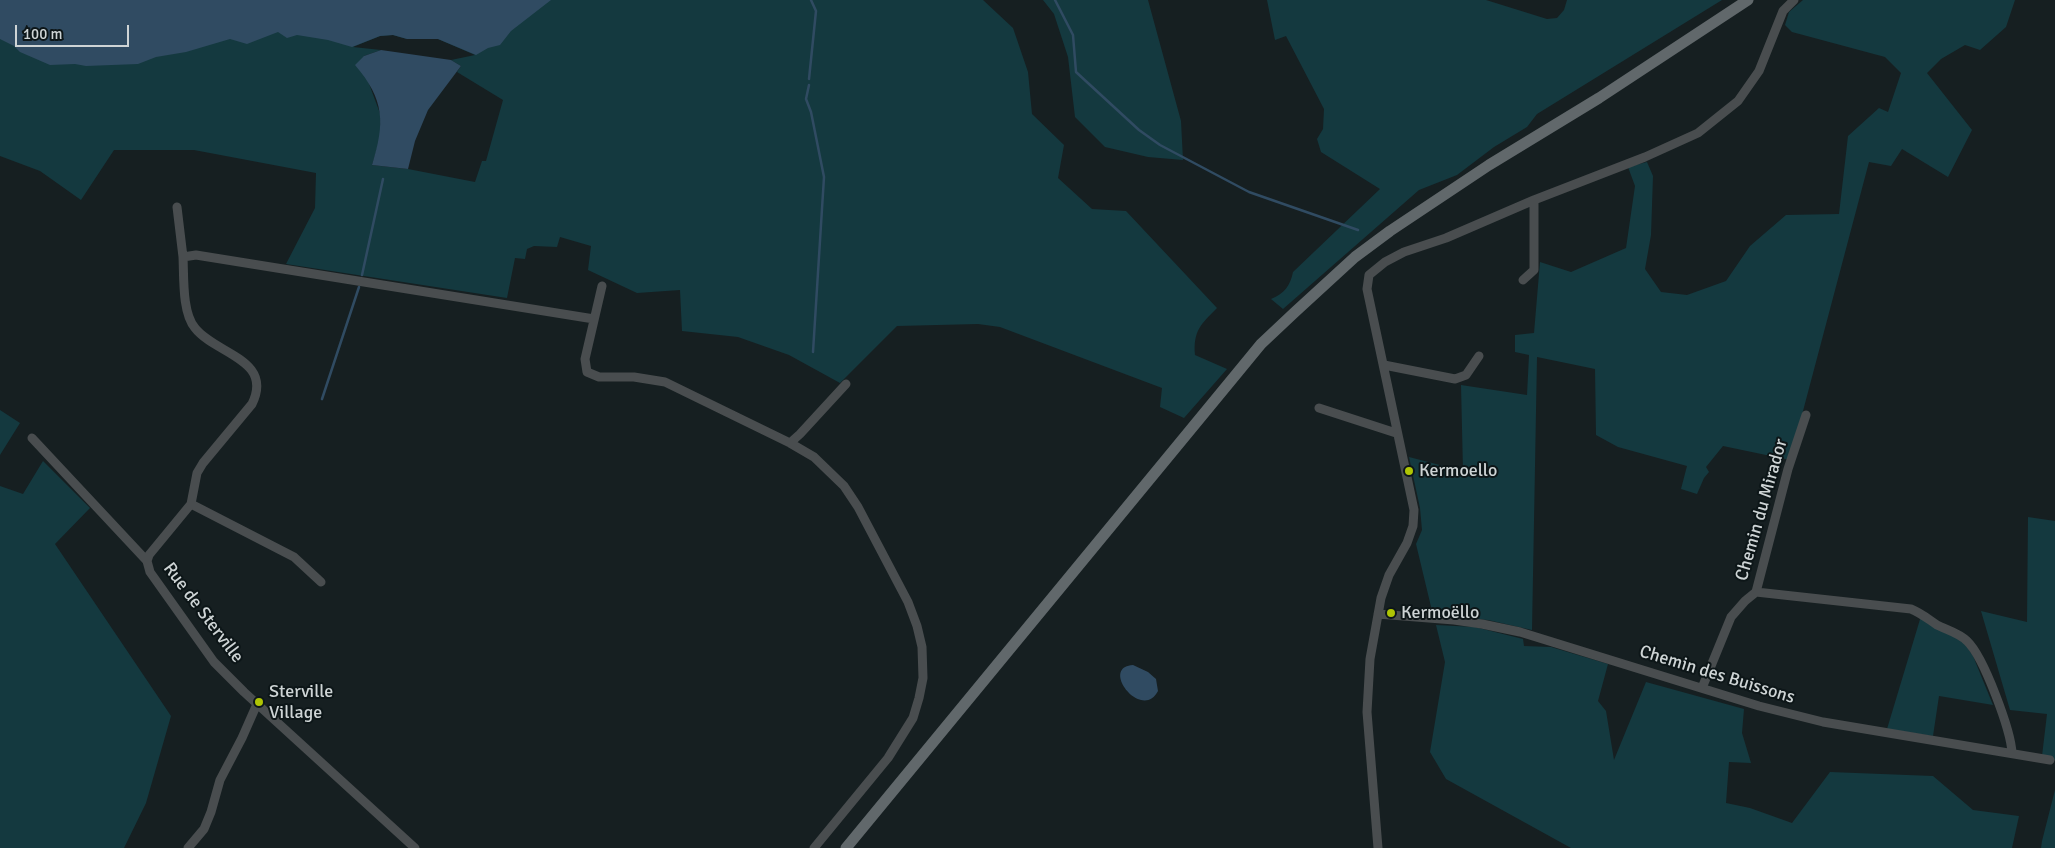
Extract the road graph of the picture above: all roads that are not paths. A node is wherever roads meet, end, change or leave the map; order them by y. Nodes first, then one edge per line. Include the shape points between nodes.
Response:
1 (1748, 0) edge
2 (1794, 0) edge
3 (1534, 200) junction
4 (177, 207) dead end
5 (183, 257) junction
6 (1523, 280) dead end
7 (602, 286) dead end
8 (594, 319) junction
9 (1479, 356) dead end
10 (1384, 365) junction
11 (846, 384) dead end
12 (1319, 408) dead end
13 (1806, 415) dead end
14 (1396, 433) junction
15 (32, 438) dead end
16 (790, 442) junction
17 (191, 504) junction
18 (147, 561) junction
19 (321, 582) dead end
20 (1756, 592) junction
21 (1378, 614) junction
22 (1702, 688) junction
23 (257, 704) junction
24 (2012, 754) junction
25 (2050, 760) dead end
26 (188, 848) edge
27 (415, 848) edge
28 (814, 848) edge
29 (846, 848) edge
30 (1378, 848) edge

1 - 29 main road via 1390,231 1295,312 1238,372
2 - 3 street via 1782,11 1759,71 1738,101 1698,133
3 - 6 street via 1534,270
3 - 10 street via 1446,238 1404,252 1369,275 1367,289
4 - 5 street, Rue de Sterville
5 - 8 street via 196,256
5 - 17 street, Rue de Sterville via 190,322 201,334 249,367 256,375 258,386 252,404 197,473
7 - 8 street
8 - 16 street via 586,358 587,372 599,377 634,377 665,382
9 - 10 street via 1466,375 1455,379
10 - 14 street
11 - 16 street
12 - 14 street
13 - 20 street, Chemin du Mirador via 1788,469
14 - 21 street via 1414,510 1413,526 1390,575
15 - 18 street
16 - 28 street via 829,470 858,507 908,602 922,647 923,678 913,718 888,758
17 - 18 street, Rue de Sterville
17 - 19 street via 294,558
18 - 23 street, Rue de Sterville via 150,572 214,662
20 - 22 street, Chemin du Mirador via 1731,617
20 - 24 street via 1911,609 1960,636 1973,648 1986,675 2011,740
21 - 22 street, Chemin des Buissons via 1482,624 1520,632
21 - 30 street via 1367,694
22 - 24 street, Chemin des Buissons via 1823,722
23 - 26 street via 220,780 204,829
23 - 27 street, Rue de Sterville
24 - 25 street, Chemin des Buissons

